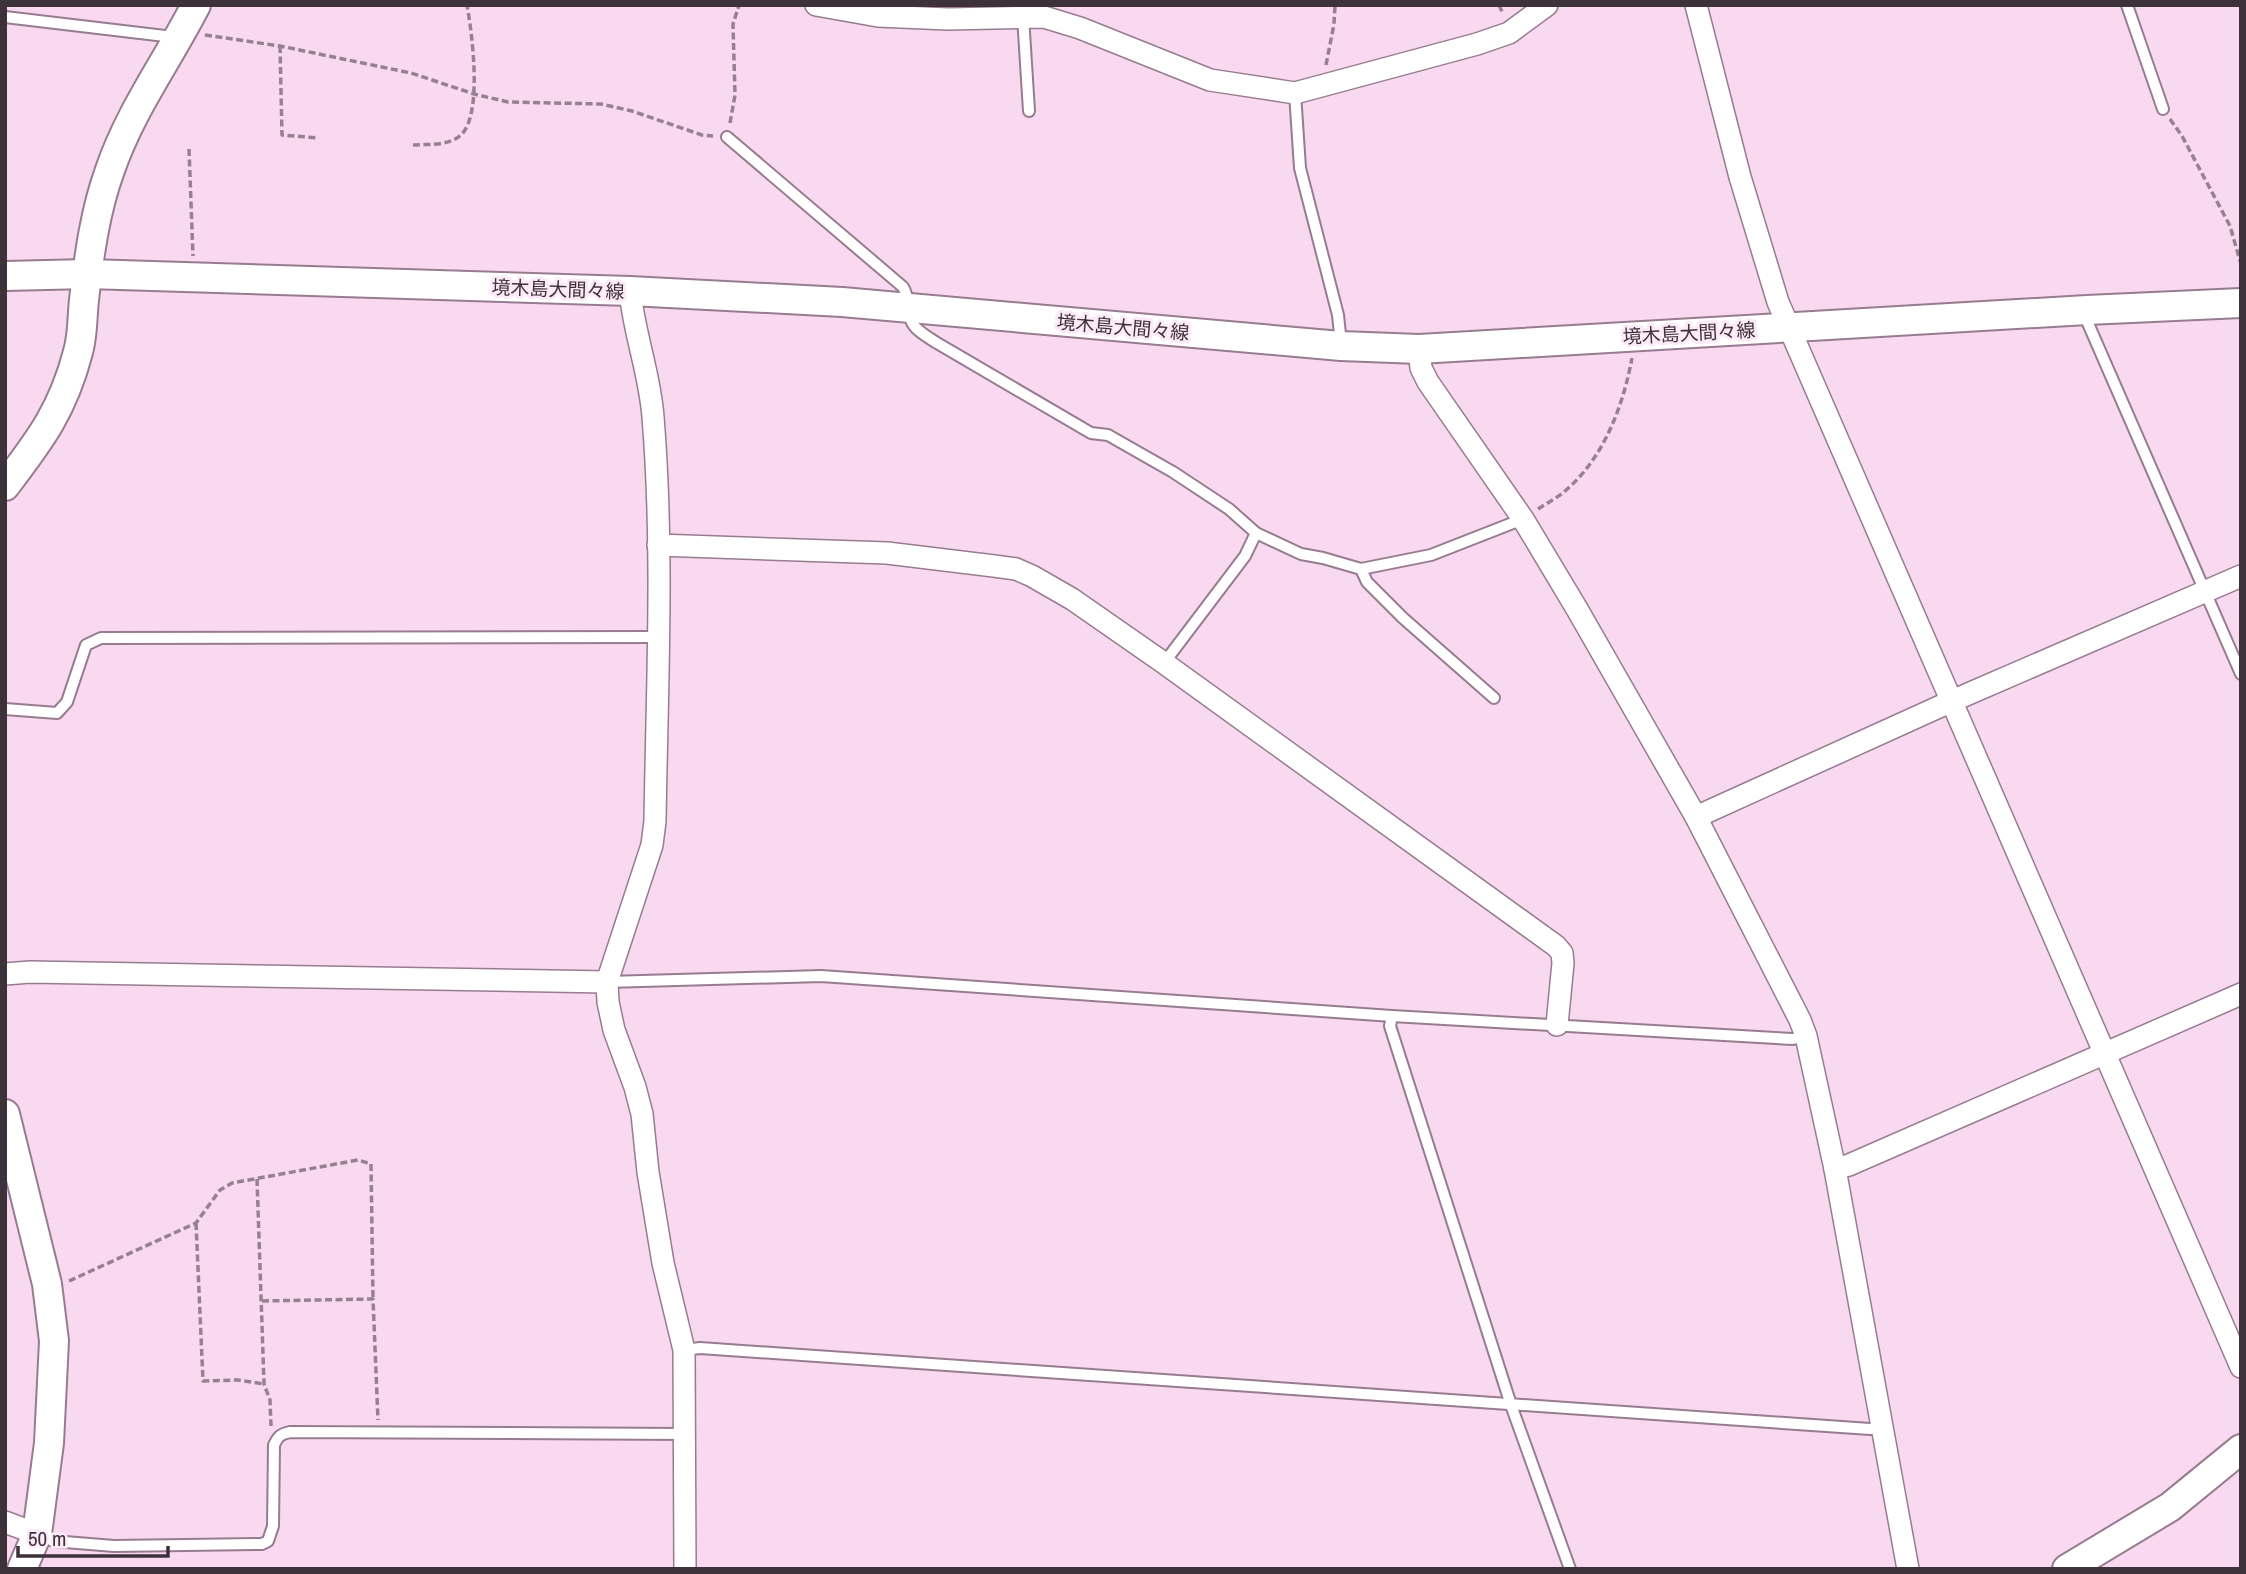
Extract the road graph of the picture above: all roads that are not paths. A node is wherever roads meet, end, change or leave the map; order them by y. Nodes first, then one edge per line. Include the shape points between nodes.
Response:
1 (196, 5) edge
2 (816, 5) edge
3 (1547, 5) edge
4 (1696, 5) edge
5 (2127, 5) edge
6 (1023, 16) junction
7 (5, 18) edge
8 (179, 35) junction
9 (1295, 93) junction
10 (2163, 109) road end
11 (1029, 111) dead end
12 (727, 137) road end
13 (88, 274) junction
14 (5, 276) edge
15 (630, 291) junction
16 (2241, 303) edge
17 (909, 309) junction
18 (2087, 310) junction
19 (1788, 327) junction
20 (1341, 346) junction
21 (1419, 349) junction
22 (5, 486) edge
23 (1523, 519) junction
24 (1256, 533) junction
25 (658, 545) junction
26 (1362, 569) junction
27 (2241, 576) edge
28 (2205, 591) junction
29 (658, 637) junction
30 (1164, 663) junction
31 (2241, 674) edge
32 (1494, 698) dead end
33 (1952, 701) junction
34 (5, 709) edge
35 (1696, 817) junction
36 (5, 974) edge
37 (607, 982) junction
38 (2241, 994) edge
39 (1392, 1016) junction
40 (1558, 1025) junction
41 (1806, 1036) junction
42 (2105, 1053) junction
43 (5, 1114) edge
44 (1835, 1169) junction
45 (684, 1350) junction
46 (2241, 1367) edge
47 (1511, 1405) junction
48 (1883, 1427) junction
49 (685, 1434) junction
50 (2241, 1449) edge
51 (5, 1522) edge
52 (37, 1534) junction
53 (22, 1569) edge
54 (685, 1569) edge
55 (1570, 1569) edge
56 (1908, 1569) edge
57 (2067, 1569) edge

1 - 8 main road
2 - 6 street via 878,16
3 - 9 street via 1509,33
4 - 19 street via 1740,177
5 - 10 lane
6 - 9 street via 1063,22 1210,80
6 - 11 lane
7 - 8 lane
8 - 13 main road via 132,118 110,169
9 - 20 lane via 1300,168 1338,316
12 - 17 lane via 902,287
13 - 14 main road, 境木島大間々線
13 - 15 main road, 境木島大間々線
13 - 22 main road via 79,350 64,395 49,426
15 - 17 main road, 境木島大間々線
15 - 25 street via 653,415
16 - 18 main road, 境木島大間々線
17 - 20 main road, 境木島大間々線
17 - 24 lane via 918,330 936,343 1091,433 1108,435 1173,472
18 - 19 main road, 境木島大間々線
18 - 28 lane via 2087,321
19 - 21 main road, 境木島大間々線
19 - 33 street
20 - 21 main road, 境木島大間々線
21 - 23 street via 1421,368 1429,382
23 - 26 lane via 1431,555
23 - 35 street
24 - 26 lane via 1301,554
24 - 30 lane via 1245,556
25 - 29 street
25 - 30 street via 887,552 1016,569 1072,599
26 - 32 lane via 1367,582 1403,618
27 - 28 street
28 - 31 lane
28 - 33 street
29 - 34 lane via 101,638 86,645 68,702 57,713
29 - 37 street via 652,845
30 - 40 street via 1556,946 1563,963
33 - 35 street
33 - 42 street
35 - 41 street
36 - 37 street
37 - 39 lane via 821,976
37 - 45 street via 614,1030 642,1114 663,1263
38 - 42 street
39 - 40 lane
39 - 47 lane via 1390,1026
40 - 41 lane via 1793,1039
41 - 44 street
42 - 44 street
42 - 46 street
43 - 52 main road via 47,1284 54,1341 49,1443
44 - 48 street
45 - 47 lane
45 - 49 street
47 - 48 lane
47 - 55 lane
48 - 56 street
49 - 52 lane via 283,1433 274,1445 273,1526 268,1541 262,1544 114,1546 53,1541
49 - 54 street
50 - 57 main road via 2170,1507
51 - 52 street
52 - 53 main road

